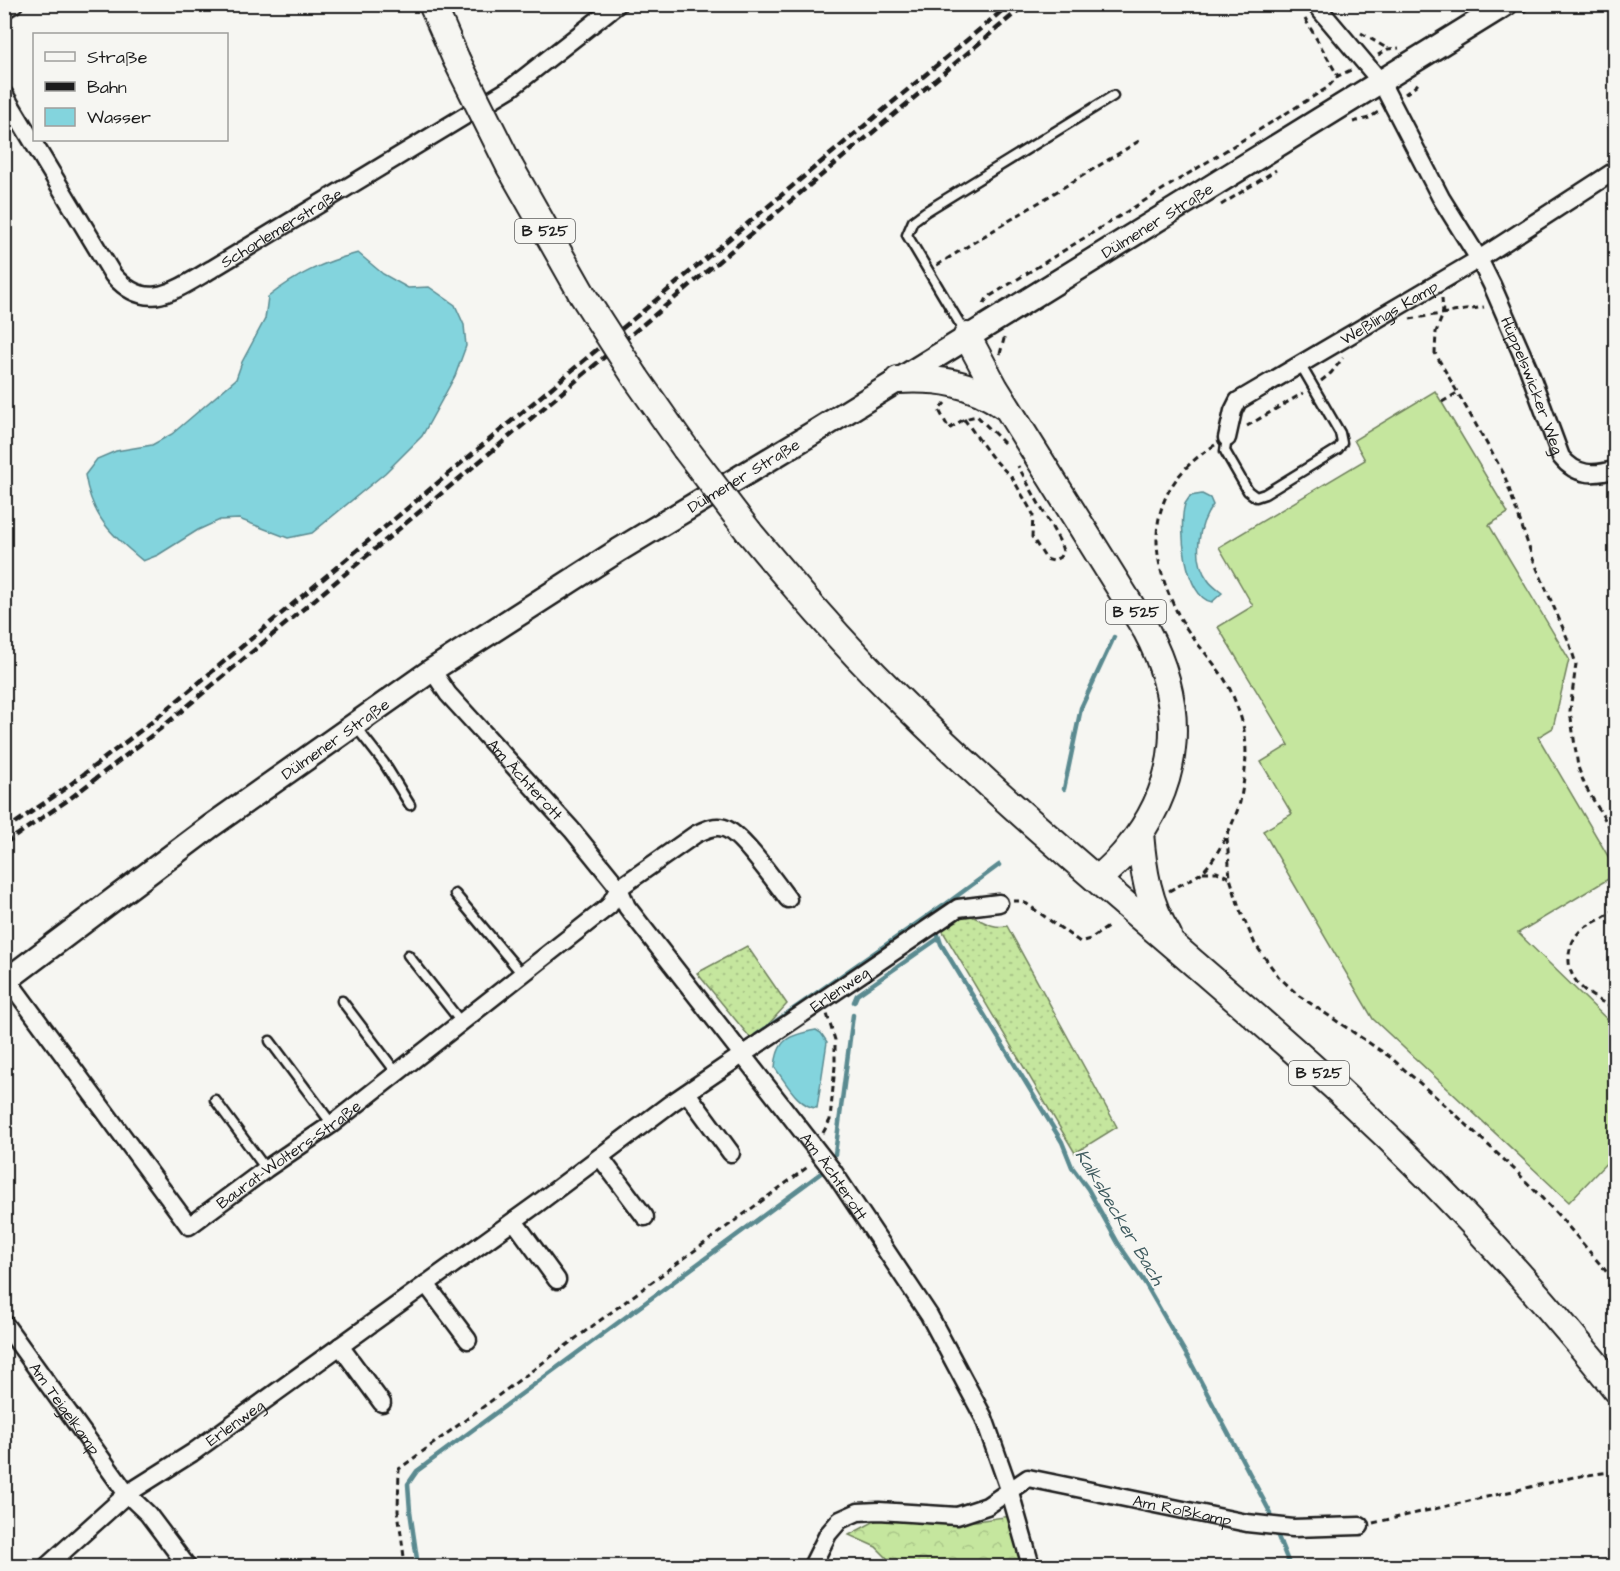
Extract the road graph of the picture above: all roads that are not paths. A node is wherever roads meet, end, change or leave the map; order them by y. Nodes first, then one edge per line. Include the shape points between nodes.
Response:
1 (14, 4) edge
2 (432, 4) edge
3 (618, 4) edge
4 (1506, 4) edge
5 (1308, 8) edge
6 (4, 10) edge
7 (1382, 82) junction
8 (4, 94) edge
9 (1113, 96) dead end
10 (1616, 170) edge
11 (1479, 259) junction
12 (967, 336) junction
13 (1300, 364) junction
14 (898, 380) junction
15 (1011, 412) junction
16 (1227, 438) joint
17 (1616, 469) edge
18 (432, 670) junction
19 (354, 724) junction
20 (410, 805) dead end
21 (1140, 833) junction
22 (1098, 880) junction
23 (619, 888) junction
24 (455, 894) dead end
25 (788, 899) dead end
26 (999, 903) road end
27 (1178, 950) junction
28 (408, 955) dead end
29 (522, 974) junction
30 (6, 981) edge
31 (342, 1002) dead end
32 (461, 1022) junction
33 (270, 1041) dead end
34 (743, 1055) junction
35 (396, 1072) junction
36 (687, 1093) junction
37 (216, 1100) dead end
38 (332, 1124) junction
39 (731, 1153) dead end
40 (600, 1157) junction
41 (266, 1168) junction
42 (645, 1217) dead end
43 (514, 1221) junction
44 (557, 1280) dead end
45 (426, 1284) junction
46 (4, 1323) edge
47 (468, 1340) dead end
48 (340, 1346) junction
49 (1616, 1389) edge
50 (382, 1402) dead end
51 (1009, 1489) junction
52 (128, 1494) junction
53 (1360, 1526) road end
54 (46, 1566) edge
55 (188, 1566) edge
56 (812, 1566) edge
57 (1031, 1566) edge

1 - 6 street
2 - 22 main road, B 525, bridge via 510,167 582,294 685,448 826,624 958,756
3 - 8 street, Schorlemerstraße via 511,88 212,269 159,296 130,291 113,275
4 - 7 street, Dülmener Straße
5 - 7 street
7 - 11 street via 1441,198
7 - 12 street, Dülmener Straße
9 - 12 lane via 913,221 907,235
10 - 11 street, Weßlings Kamp
11 - 13 street, Weßlings Kamp
11 - 17 street, Hüppelswicker Weg via 1528,368 1561,457 1584,474
12 - 14 street, Dülmener Straße
12 - 15 main road, B 525
13 - 16 street, Weßlings Kamp via 1238,401
13 - 16 lane, Weßlings Kamp via 1340,433 1342,442 1338,449 1256,497 1248,491 1225,451
14 - 15 main road via 927,378 955,383 988,394
14 - 18 street, Dülmener Straße via 619,550
15 - 21 main road, B 525 via 1146,630 1166,677 1173,710 1171,760 1161,794
18 - 19 street, Dülmener Straße
18 - 23 street, Am Ächterott
19 - 20 lane
19 - 30 street, Dülmener Straße
21 - 22 main road, B 525
21 - 27 main road via 1148,893 1159,921
22 - 27 main road, B 525
23 - 25 street via 696,834 723,827 735,834
23 - 29 street, Baurat-Wolters-Straße via 609,906
23 - 34 street, Am Ächterott via 627,907
24 - 29 lane
26 - 34 street, Erlenweg via 958,908
27 - 49 main road, B 525 via 1339,1091 1454,1202
28 - 32 lane
29 - 32 street, Baurat-Wolters-Straße
30 - 41 street, Baurat-Wolters-Straße via 189,1226
31 - 35 lane
32 - 35 street, Baurat-Wolters-Straße
33 - 38 lane
34 - 36 street, Erlenweg
34 - 51 street, Am Ächterott via 818,1150 929,1315 984,1418
35 - 38 street, Baurat-Wolters-Straße
36 - 39 street
36 - 40 street, Erlenweg
37 - 41 lane
38 - 41 street, Baurat-Wolters-Straße
40 - 42 street
40 - 43 street, Erlenweg
43 - 44 street
43 - 45 street, Erlenweg
45 - 47 street
45 - 48 street, Erlenweg
46 - 52 street, Am Teigelkamp
48 - 50 street
48 - 52 street, Erlenweg via 192,1454
51 - 53 street, Am Roßkamp via 1028,1478 1246,1523 1293,1528
51 - 56 street via 987,1506 957,1516 858,1512 840,1520 828,1534
51 - 57 street, Am Ächterott
52 - 54 street, Erlenweg
52 - 55 street

